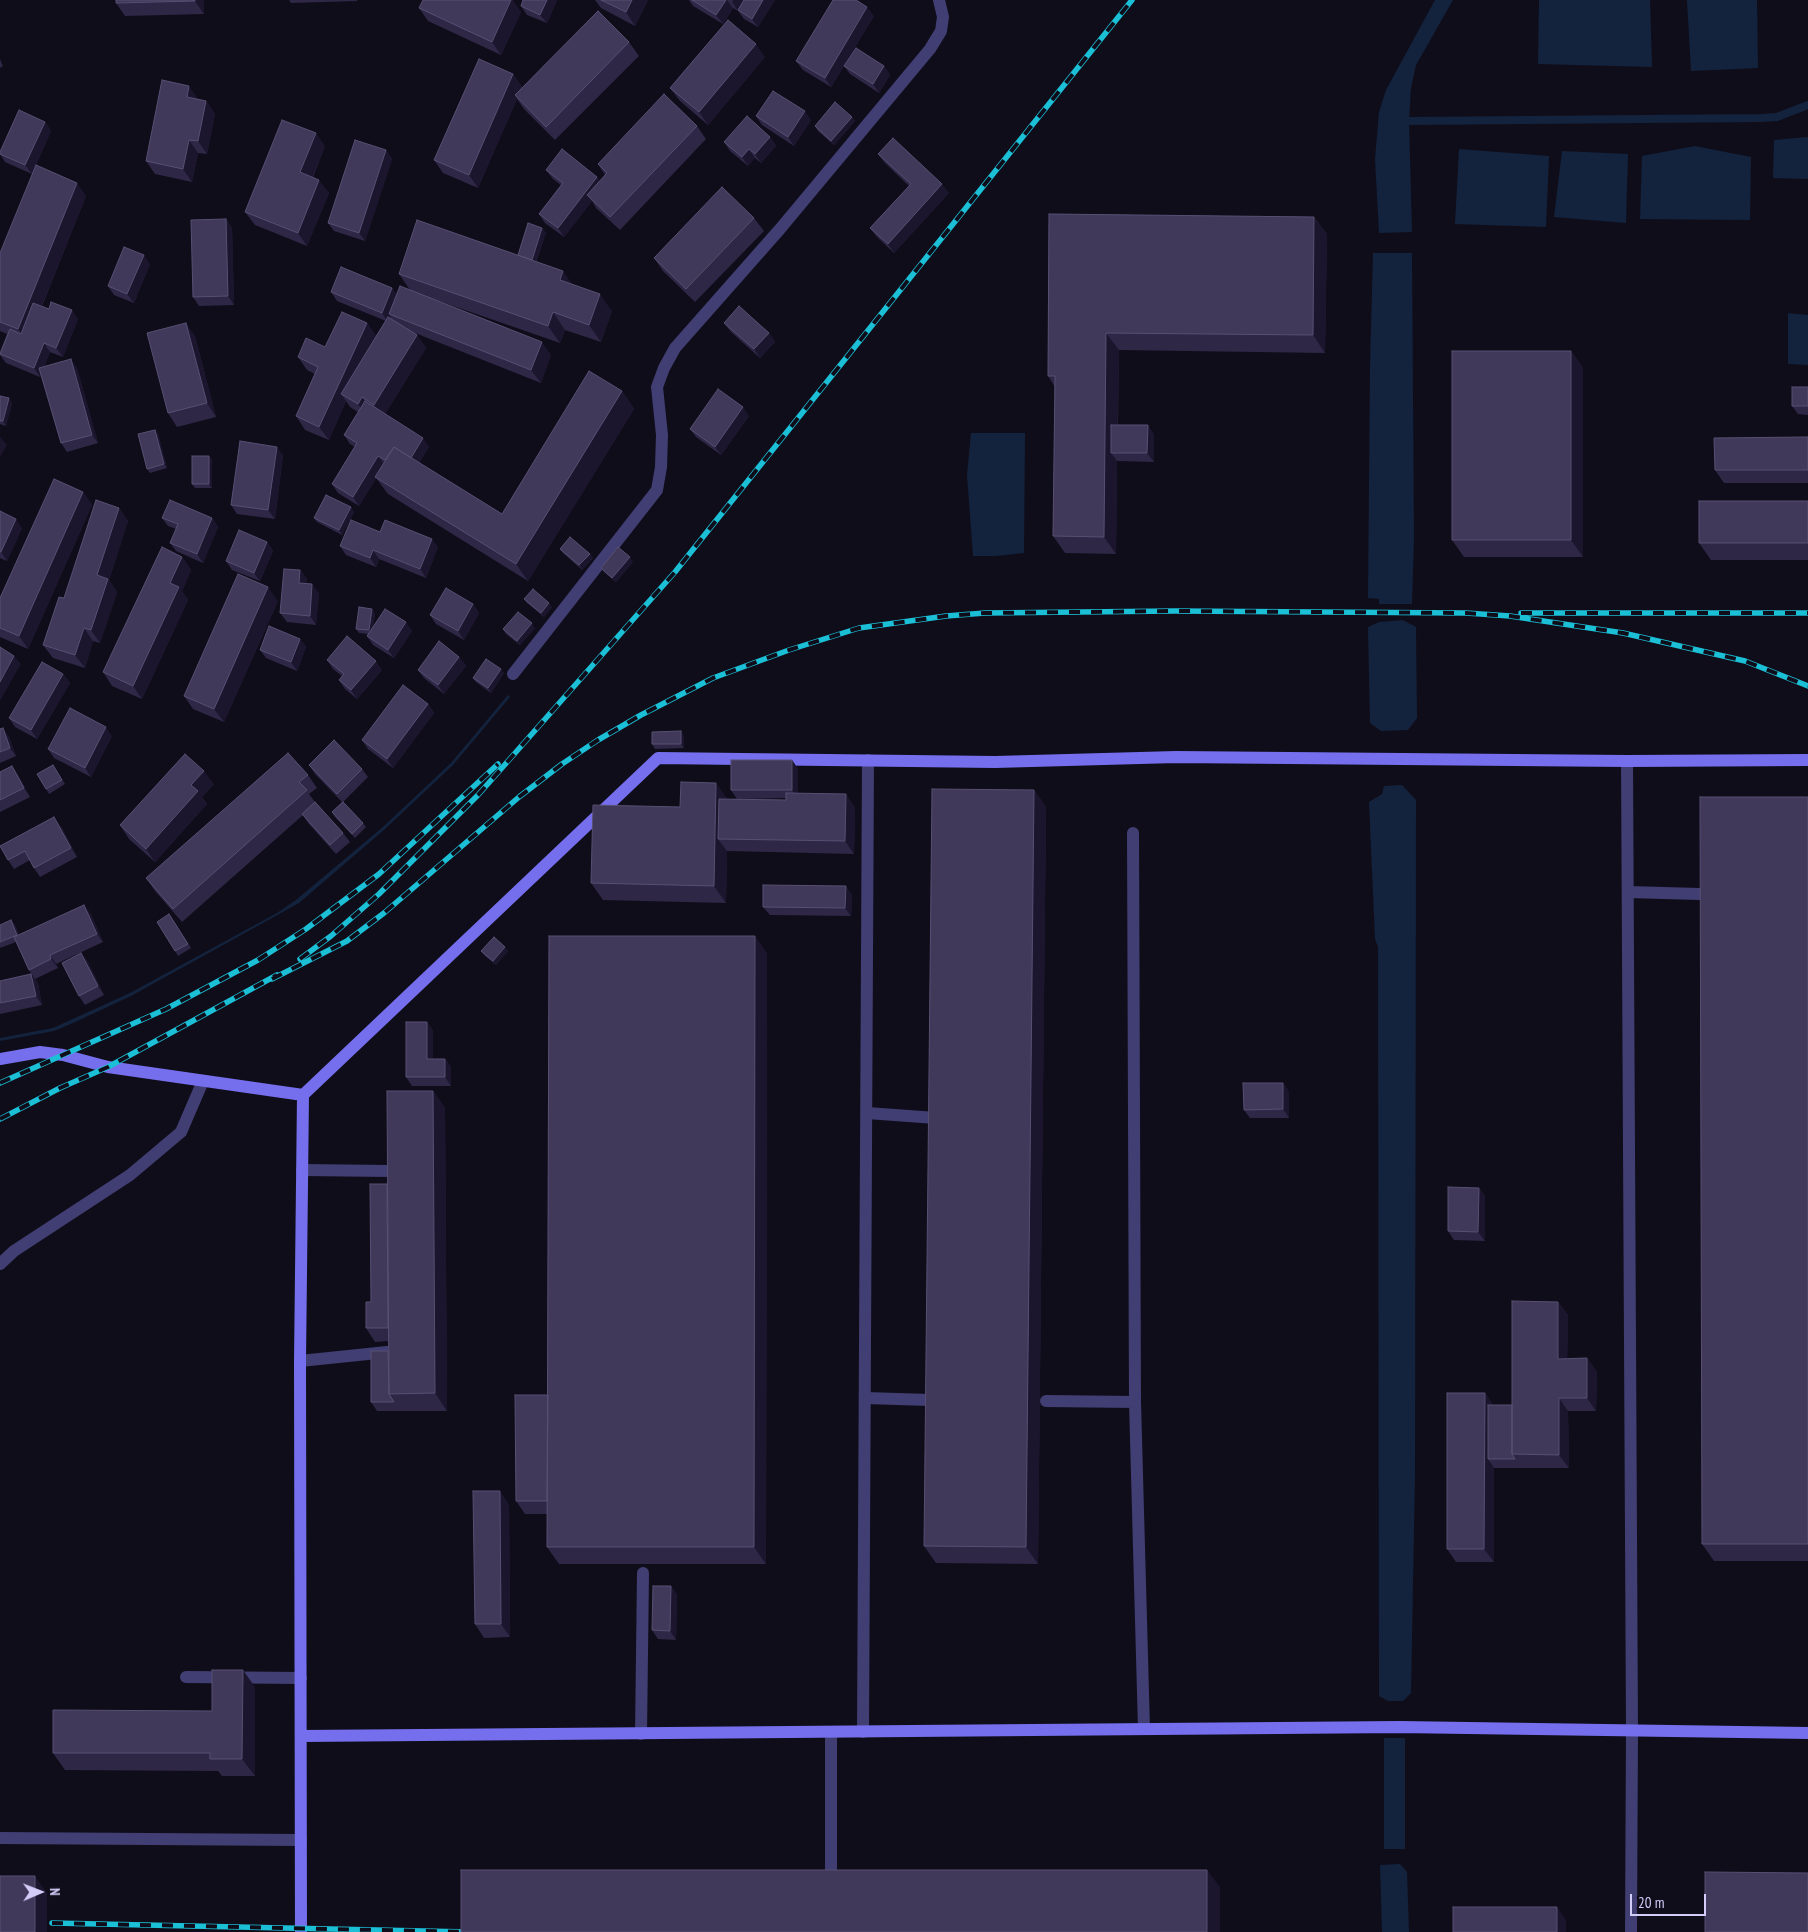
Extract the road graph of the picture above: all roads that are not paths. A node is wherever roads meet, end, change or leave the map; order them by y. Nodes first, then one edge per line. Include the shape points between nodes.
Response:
1 (939, 0) edge
2 (513, 674) dead end
3 (868, 760) junction
4 (1808, 760) edge
5 (1627, 761) junction
6 (1133, 833) dead end
7 (1628, 892) junction
8 (1699, 894) edge
9 (0, 1059) edge
10 (203, 1081) junction
11 (303, 1095) junction
12 (866, 1113) junction
13 (936, 1118) edge
14 (302, 1170) junction
15 (390, 1171) edge
16 (0, 1264) edge
17 (392, 1351) edge
18 (300, 1361) junction
19 (865, 1398) junction
20 (930, 1400) edge
21 (1046, 1401) dead end
22 (1135, 1402) junction
23 (643, 1573) edge
24 (186, 1677) dead end
25 (301, 1678) junction
26 (1144, 1729) junction
27 (1632, 1730) junction
28 (831, 1732) junction
29 (863, 1732) junction
30 (1808, 1733) edge
31 (641, 1734) junction
32 (301, 1736) junction
33 (0, 1838) edge
34 (301, 1840) junction
35 (831, 1880) edge
36 (301, 1932) edge
37 (1631, 1932) edge

1 - 2 street via 944,17 941,31 930,49 780,229 674,348 658,387 662,435 657,490
3 - 5 street via 995,762 1176,757
3 - 11 street via 658,758
3 - 12 street
4 - 5 street
5 - 7 street
6 - 22 street
7 - 8 street
7 - 27 street
9 - 10 street via 40,1052 108,1067
10 - 11 street
10 - 16 street via 181,1132 130,1175
11 - 14 street
12 - 13 street
12 - 19 street
14 - 15 street
14 - 18 street
17 - 18 street
18 - 25 street
19 - 20 street
19 - 29 street
21 - 22 street
22 - 26 street
23 - 31 street
24 - 25 street
25 - 32 street
26 - 27 street via 1400,1727
26 - 29 street
27 - 30 street
27 - 37 street
28 - 29 street
28 - 31 street
28 - 35 street
31 - 32 street
32 - 34 street
33 - 34 street
34 - 36 street

